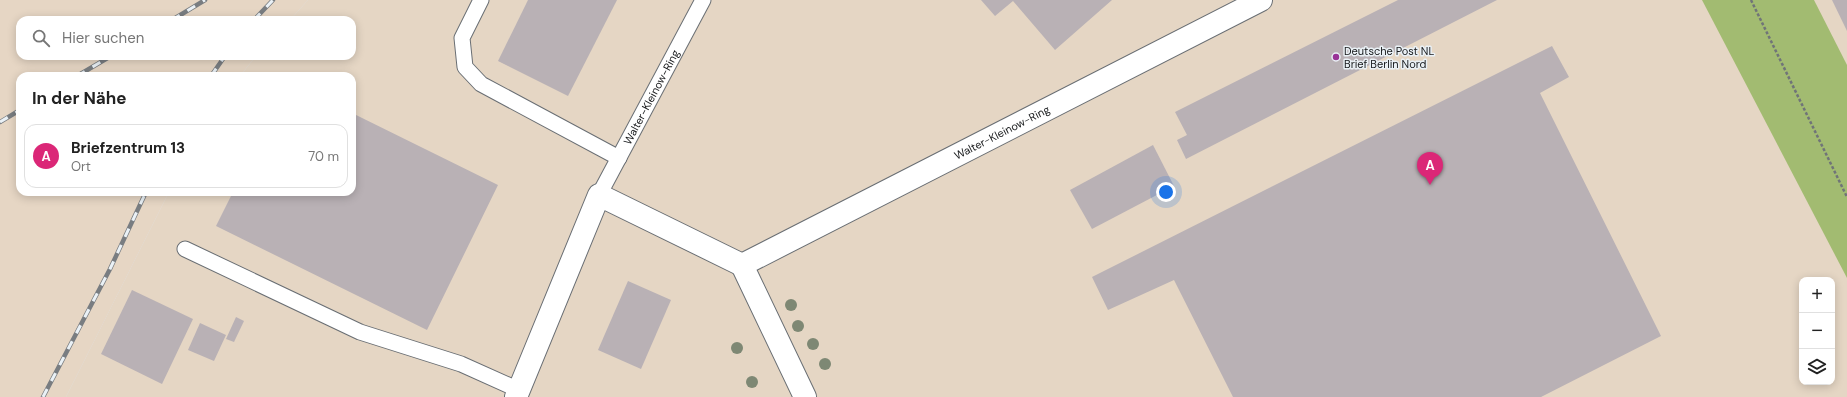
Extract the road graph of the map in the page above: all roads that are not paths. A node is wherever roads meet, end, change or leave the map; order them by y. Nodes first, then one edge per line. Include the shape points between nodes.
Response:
1 (481, 0) edge
2 (703, 0) edge
3 (1261, 0) edge
4 (619, 158) junction
5 (599, 195) junction
6 (185, 249) dead end
7 (742, 265) junction
8 (518, 394) edge
9 (805, 397) edge

1 - 4 lane via 462,38 466,67 481,84
2 - 4 lane, Walter-Kleinow-Ring
3 - 7 street, Walter-Kleinow-Ring
4 - 5 lane, Walter-Kleinow-Ring
5 - 7 street
5 - 8 street, Walter-Kleinow-Ring
6 - 8 lane via 360,332 461,364
7 - 9 street

